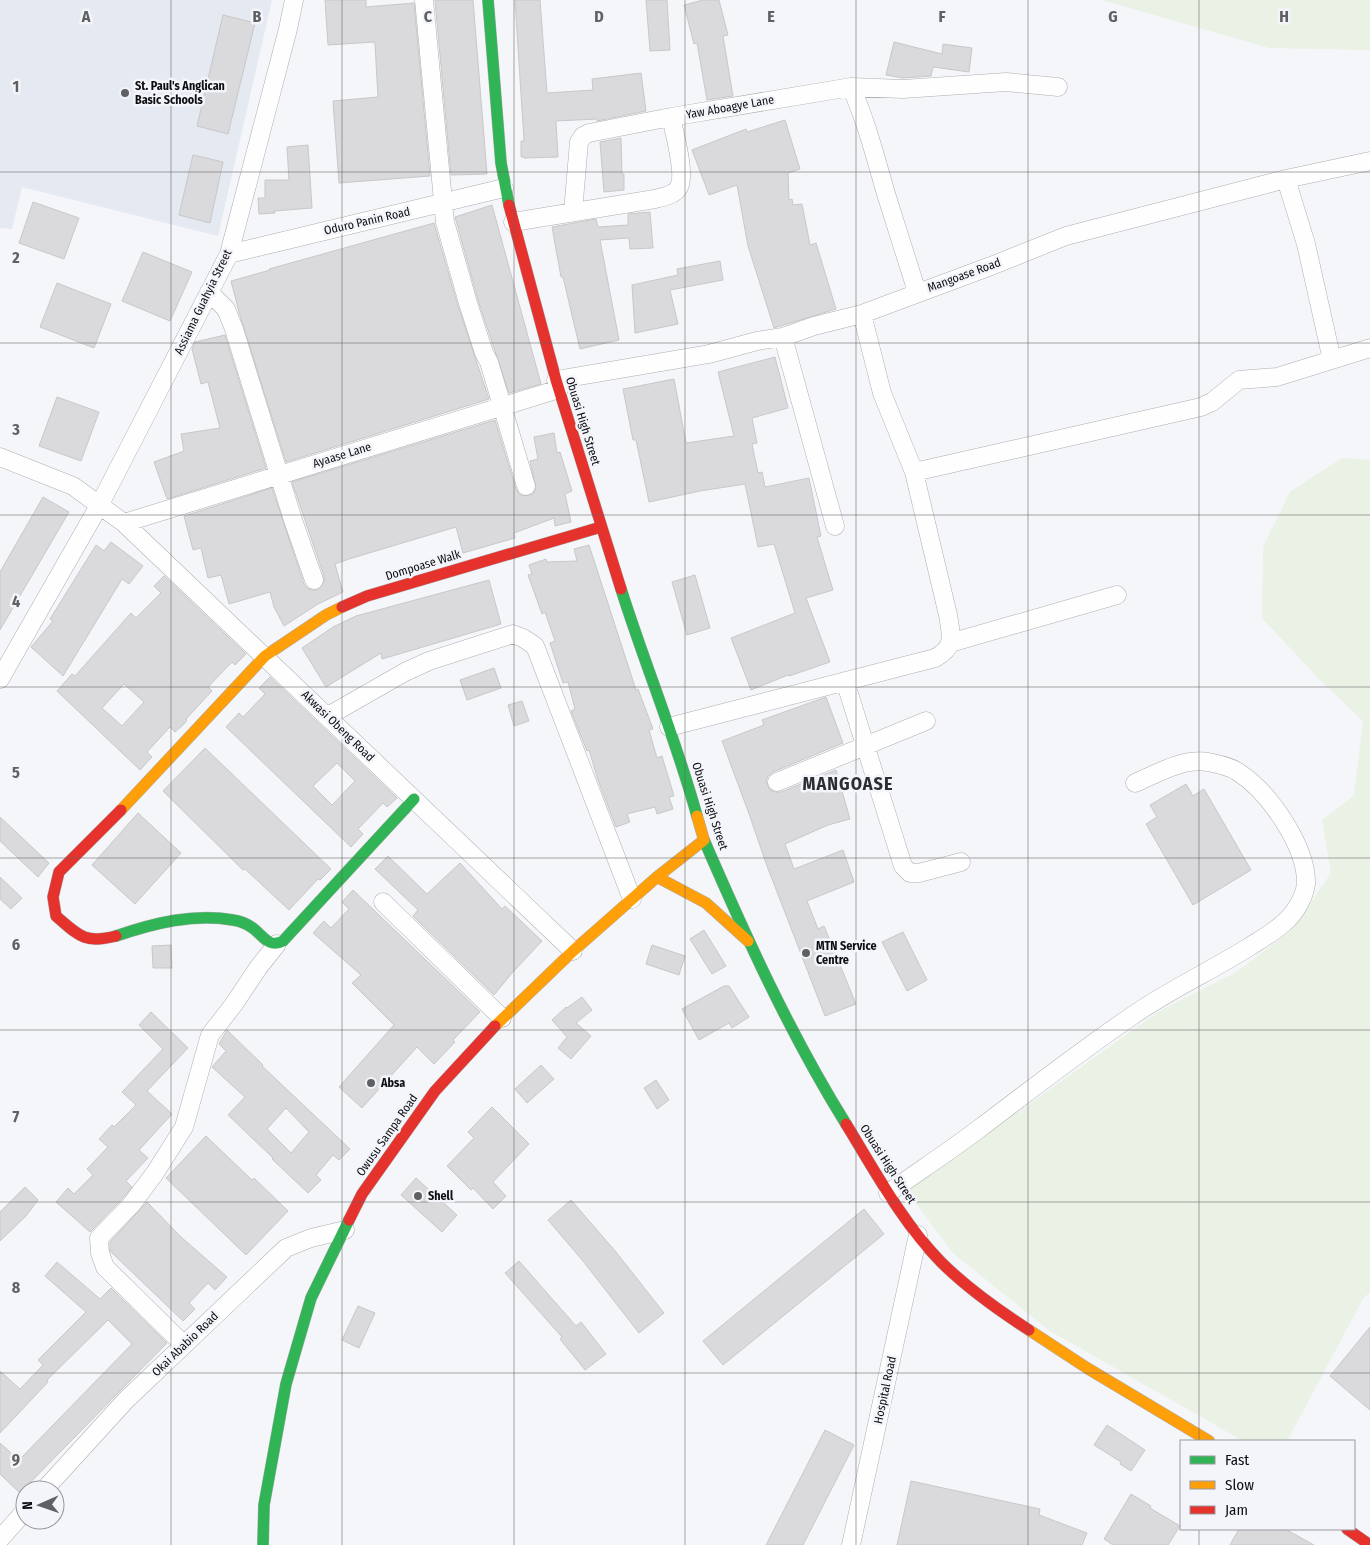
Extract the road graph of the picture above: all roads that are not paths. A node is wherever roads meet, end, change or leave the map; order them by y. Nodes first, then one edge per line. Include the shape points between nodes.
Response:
1 (294, 0) edge
2 (424, 0) edge
3 (488, 0) edge
4 (850, 87) junction
5 (1058, 87) dead end
6 (671, 118) junction
7 (1370, 161) edge
8 (1286, 179) junction
9 (504, 188) junction
10 (442, 202) junction
11 (573, 212) junction
12 (513, 222) junction
13 (229, 254) junction
14 (209, 292) junction
15 (917, 292) junction
16 (862, 314) junction
17 (783, 337) junction
18 (1370, 348) edge
19 (1332, 360) junction
20 (558, 384) junction
21 (502, 406) junction
22 (0, 457) edge
23 (914, 472) junction
24 (279, 475) junction
25 (526, 486) dead end
26 (100, 504) junction
27 (124, 523) junction
28 (835, 526) dead end
29 (601, 527) junction
30 (314, 580) dead end
31 (1117, 595) dead end
32 (950, 643) junction
33 (265, 656) junction
34 (0, 678) edge
35 (844, 681) junction
36 (328, 716) junction
37 (926, 720) dead end
38 (669, 727) junction
39 (865, 746) junction
40 (777, 782) dead end
41 (1135, 783) dead end
42 (414, 799) junction
43 (704, 840) junction
44 (961, 862) dead end
45 (657, 877) junction
46 (632, 899) junction
47 (383, 902) dead end
48 (748, 941) junction
49 (277, 944) junction
50 (573, 951) junction
51 (502, 1018) junction
52 (888, 1193) junction
53 (346, 1230) junction
54 (918, 1235) junction
55 (184, 1345) junction
56 (1207, 1440) edge
57 (53, 1480) edge
58 (15, 1522) edge
59 (1348, 1530) edge
60 (0, 1538) edge
61 (263, 1545) edge
62 (851, 1545) edge
63 (1370, 1545) edge

1 - 13 street, Assiama Guahyia Street
2 - 10 street
3 - 9 street, Obuasi High Street
4 - 5 street, Yaw Aboagye Lane via 903,89 1006,82
4 - 6 street, Yaw Aboagye Lane
4 - 15 street via 872,143
6 - 11 street via 583,136 579,142
6 - 11 street, Yaw Aboagye Lane via 680,156 681,179 676,191 655,199
7 - 8 street, Mangoase Road
8 - 15 street, Mangoase Road via 1066,236
8 - 19 street via 1306,244
9 - 10 street, Oduro Panin Road
9 - 12 street, Obuasi High Street
10 - 13 street, Oduro Panin Road
10 - 21 street via 468,303
11 - 12 street, Yaw Aboagye Lane
12 - 20 street, Obuasi High Street
13 - 14 street, Assiama Guahyia Street
14 - 24 street via 226,308
14 - 26 street, Assiama Guahyia Street
15 - 16 street, Mangoase Road
16 - 17 street, Mangoase Road
16 - 23 street via 882,392
17 - 20 street, Mangoase Road
17 - 28 street
18 - 19 street
19 - 23 street via 1277,377 1239,380 1201,407
20 - 21 street, Ayaase Lane
20 - 29 street, Obuasi High Street
21 - 24 street, Ayaase Lane
21 - 25 street
22 - 26 street, Akwasi Obeng Road via 73,486
23 - 32 street via 948,615
24 - 27 street, Ayaase Lane
24 - 30 street
26 - 27 street, Akwasi Obeng Road
26 - 34 street, Assiama Guahyia Street
27 - 33 street, Akwasi Obeng Road
29 - 33 street, Dompoase Walk via 367,596 326,615
29 - 38 street, Obuasi High Street via 640,650
31 - 32 street
32 - 35 street via 935,658
33 - 36 street, Akwasi Obeng Road
33 - 49 street, Dompoase Walk via 140,792 60,872 53,897 56,916 78,935 92,940 114,937 147,925 197,917 235,920 253,928 269,943
35 - 38 street
35 - 39 street
36 - 42 street, Akwasi Obeng Road
36 - 46 street via 429,661 512,634 523,638 535,646
37 - 39 street
38 - 43 street, Obuasi High Street
39 - 40 street
39 - 44 street via 903,866 910,873 920,873
41 - 52 street via 1188,762 1206,762 1237,771 1258,788 1287,824 1301,854 1306,883 1303,898 1284,923 1270,934 1130,1017
42 - 49 street
42 - 50 street, Akwasi Obeng Road
43 - 45 street, Owusu Sampa Road
43 - 48 street, Obuasi High Street
45 - 46 street, Owusu Sampa Road
45 - 48 street via 706,903
46 - 50 street, Owusu Sampa Road
47 - 51 street
48 - 52 street, Obuasi High Street via 817,1077
49 - 55 street via 210,1035 184,1127 131,1205 99,1238 100,1254 106,1267
50 - 51 street, Owusu Sampa Road
51 - 53 street, Owusu Sampa Road via 435,1091 362,1194
52 - 54 street, Obuasi High Street
53 - 55 street, Okai Ababio Road via 286,1248
53 - 61 street, Owusu Sampa Road via 311,1298 286,1384 264,1505
54 - 56 street, Obuasi High Street via 968,1287 999,1310 1087,1368
54 - 62 street, Hospital Road
55 - 57 street, Okai Ababio Road via 126,1400
58 - 60 street
59 - 63 street

